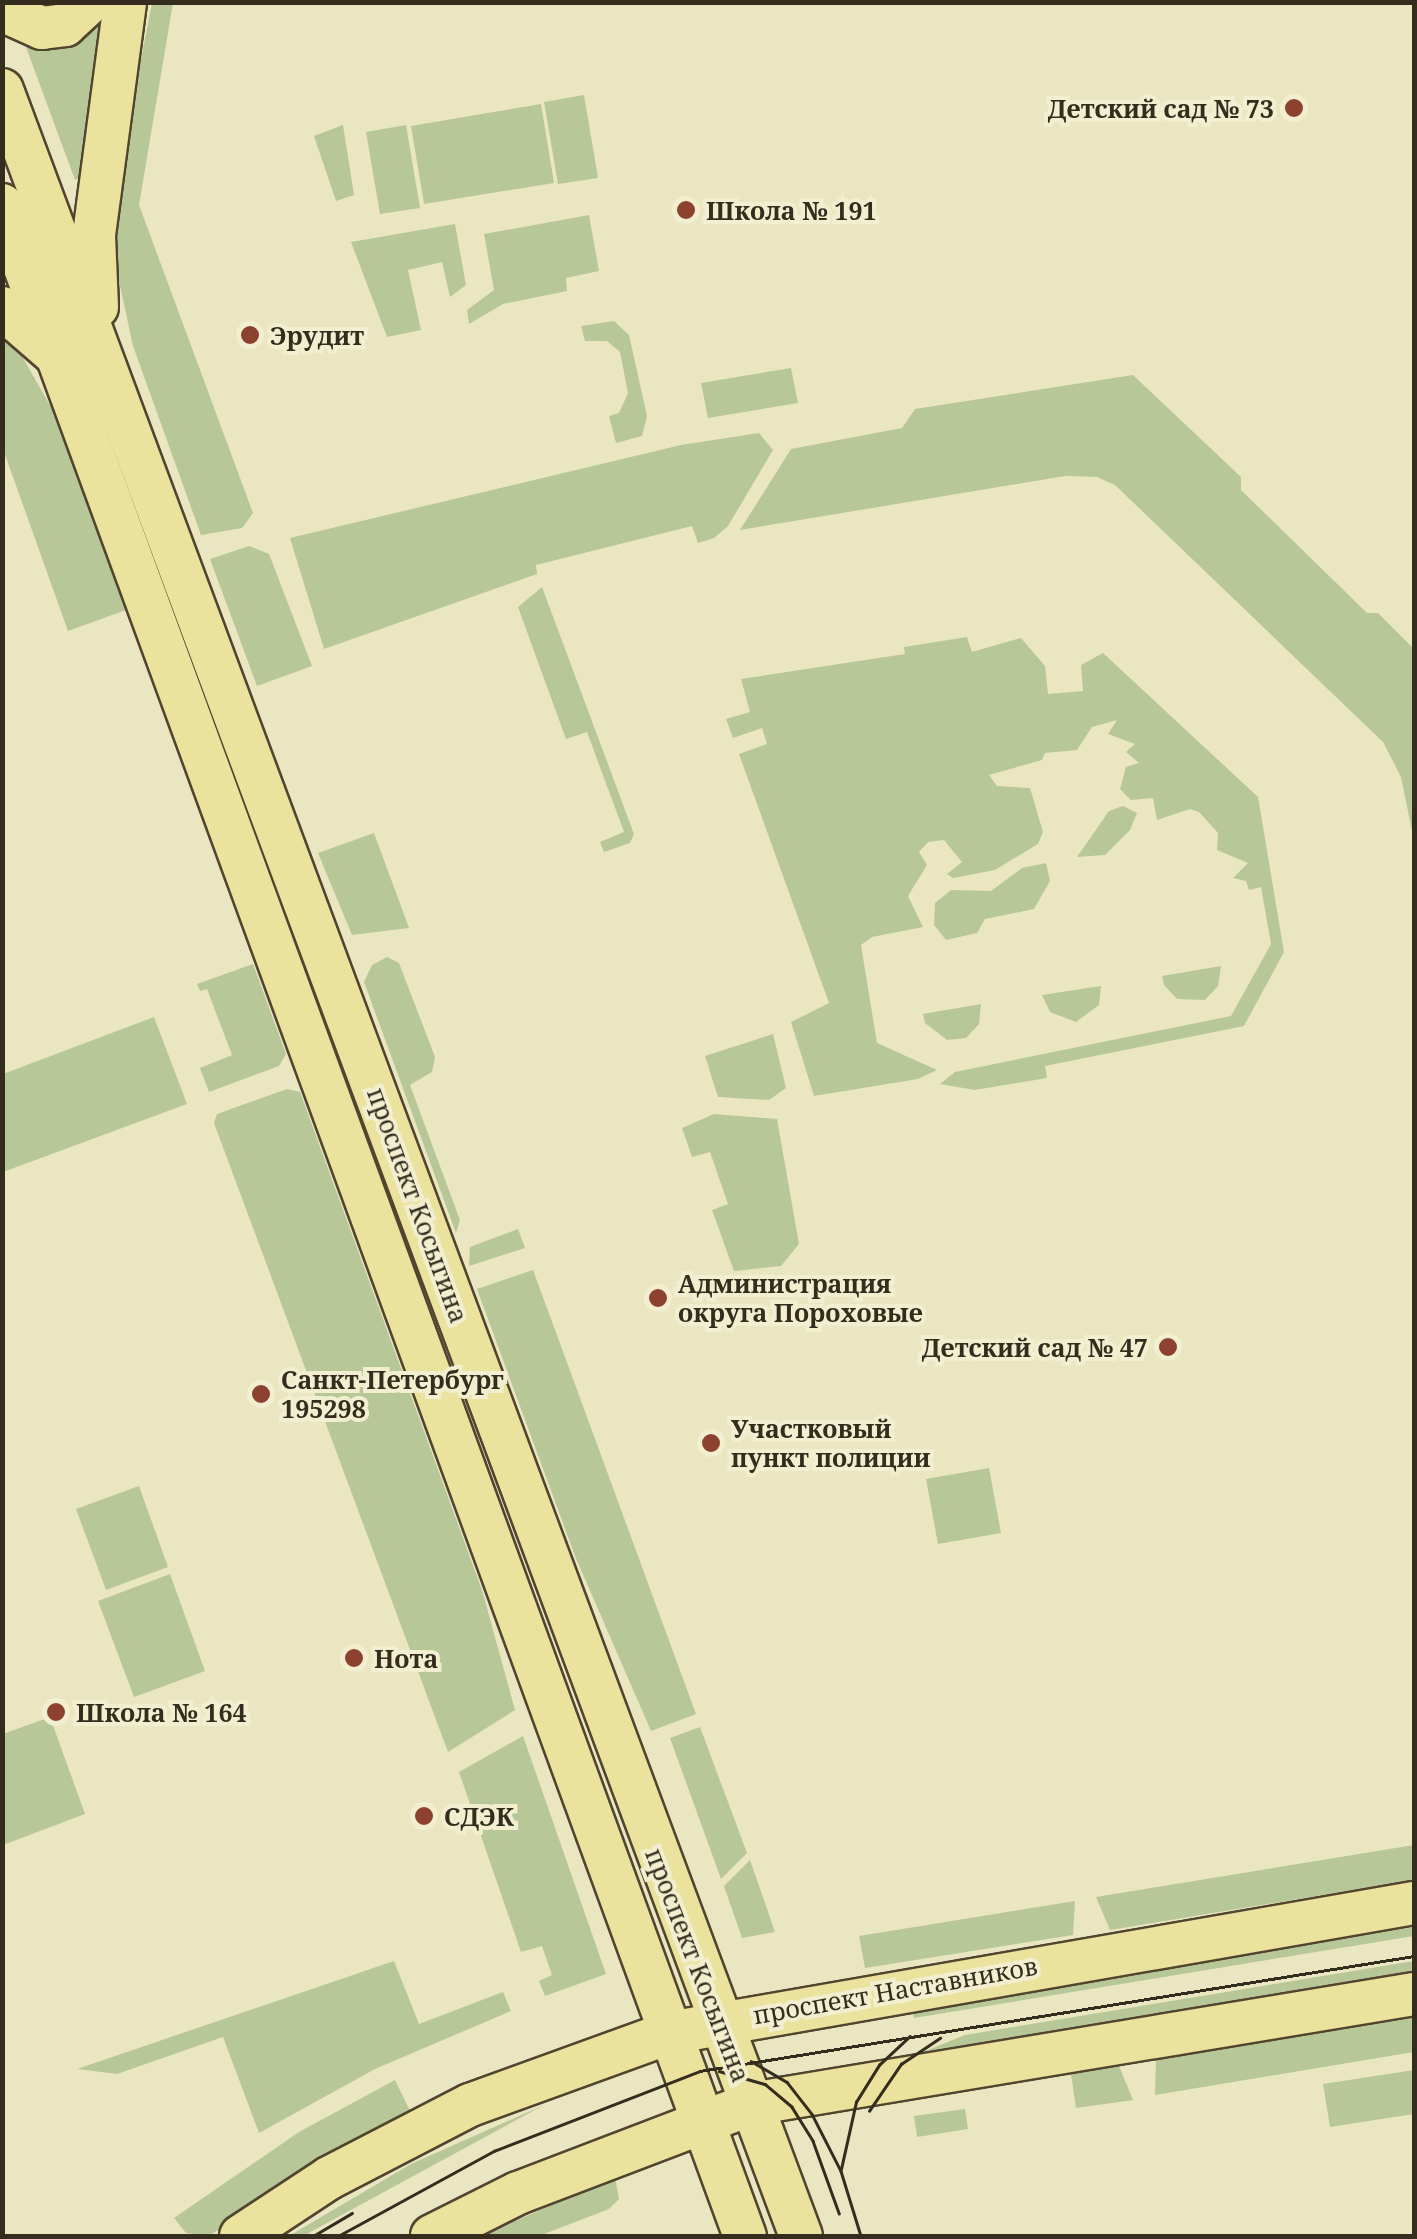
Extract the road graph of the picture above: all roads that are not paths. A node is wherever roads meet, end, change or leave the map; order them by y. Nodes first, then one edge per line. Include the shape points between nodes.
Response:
1 (90, 2) edge
2 (125, 2) edge
3 (2, 10) edge
4 (2, 90) edge
5 (2, 205) edge
6 (2, 308) edge
7 (78, 350) junction
8 (1414, 1902) edge
9 (1414, 1994) edge
10 (718, 2020) junction
11 (669, 2033) junction
12 (751, 2104) junction
13 (702, 2122) junction
14 (242, 2236) edge
15 (432, 2236) edge
16 (745, 2236) edge
17 (801, 2236) edge

1 - 3 main road via 65,25 42,28
2 - 7 main road, проспект Косыгина
4 - 7 main road, проспект Косыгина
5 - 7 main road, проспект Косыгина
6 - 7 main road, проспект Косыгина
7 - 10 main road, проспект Косыгина
7 - 11 main road, проспект Косыгина
8 - 10 main road, проспект Наставников
9 - 12 main road
10 - 11 main road, проспект Наставников
10 - 12 main road, проспект Косыгина
11 - 13 main road, проспект Косыгина
11 - 14 main road, проспект Наставников via 452,2113 329,2178
12 - 13 main road
12 - 17 main road, проспект Косыгина
13 - 15 main road via 518,2193
13 - 16 main road, проспект Косыгина

